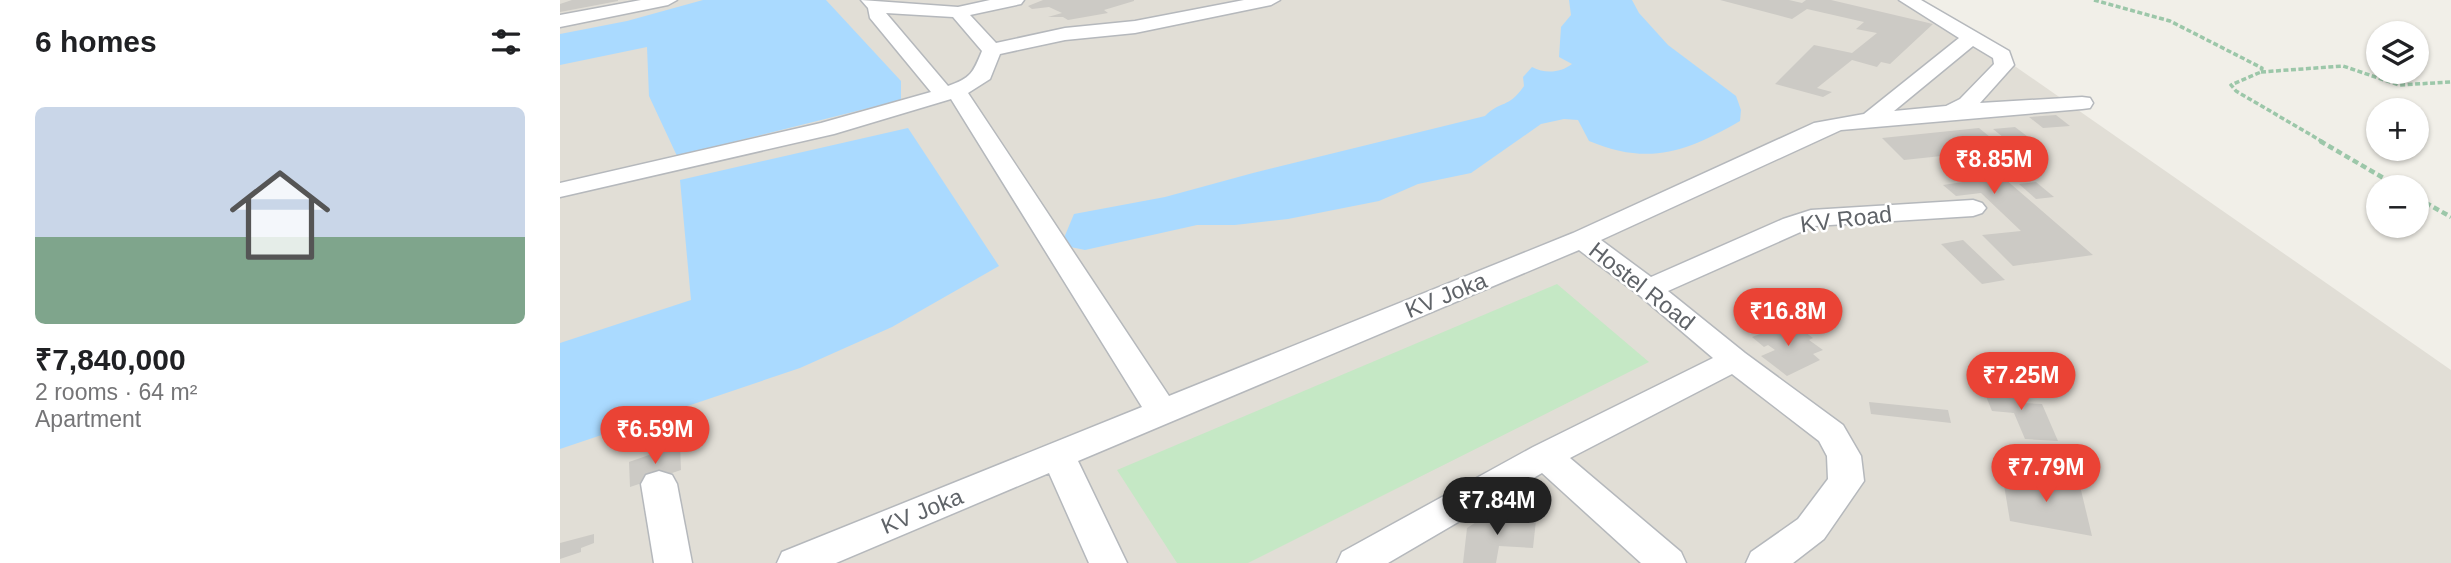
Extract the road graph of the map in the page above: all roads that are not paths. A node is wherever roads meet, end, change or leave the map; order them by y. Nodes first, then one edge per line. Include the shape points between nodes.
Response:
1 (668, 0) edge
2 (1014, 0) edge
3 (1271, 0) edge
4 (1908, 0) edge
5 (873, 3) edge
6 (958, 12) junction
7 (560, 21) edge
8 (1973, 36) junction
9 (992, 50) junction
10 (950, 93) junction
11 (2082, 103) dead end
12 (1951, 112) junction
13 (1871, 119) junction
14 (560, 190) edge
15 (1973, 208) dead end
16 (1582, 239) junction
17 (1649, 289) junction
18 (1734, 360) junction
19 (1162, 412) junction
20 (1058, 455) junction
21 (1545, 456) junction
22 (659, 484) dead end
23 (673, 563) edge
24 (796, 563) edge
25 (1108, 563) edge
26 (1356, 563) edge
27 (1667, 563) edge
28 (1765, 563) edge

1 - 7 street
2 - 6 street
3 - 9 street
4 - 8 street
5 - 6 street
5 - 10 street via 876,14
6 - 9 street
8 - 12 street via 2001,55 2004,65 1968,104
8 - 13 street
9 - 10 street via 983,75
10 - 14 street via 813,132
10 - 19 street
11 - 12 street, KV Joka
12 - 13 street, KV Joka
13 - 16 street, KV Joka via 1822,128
15 - 17 street, KV Road via 1811,218
16 - 17 street, Hostel Road
16 - 19 street, KV Joka
17 - 18 street, Hostel Road
18 - 21 street
18 - 28 street, Hostel Road via 1831,433 1844,456 1846,481 1811,529
19 - 20 street, KV Joka
20 - 24 street, KV Joka
20 - 25 street
21 - 26 street
21 - 27 street
22 - 23 street

